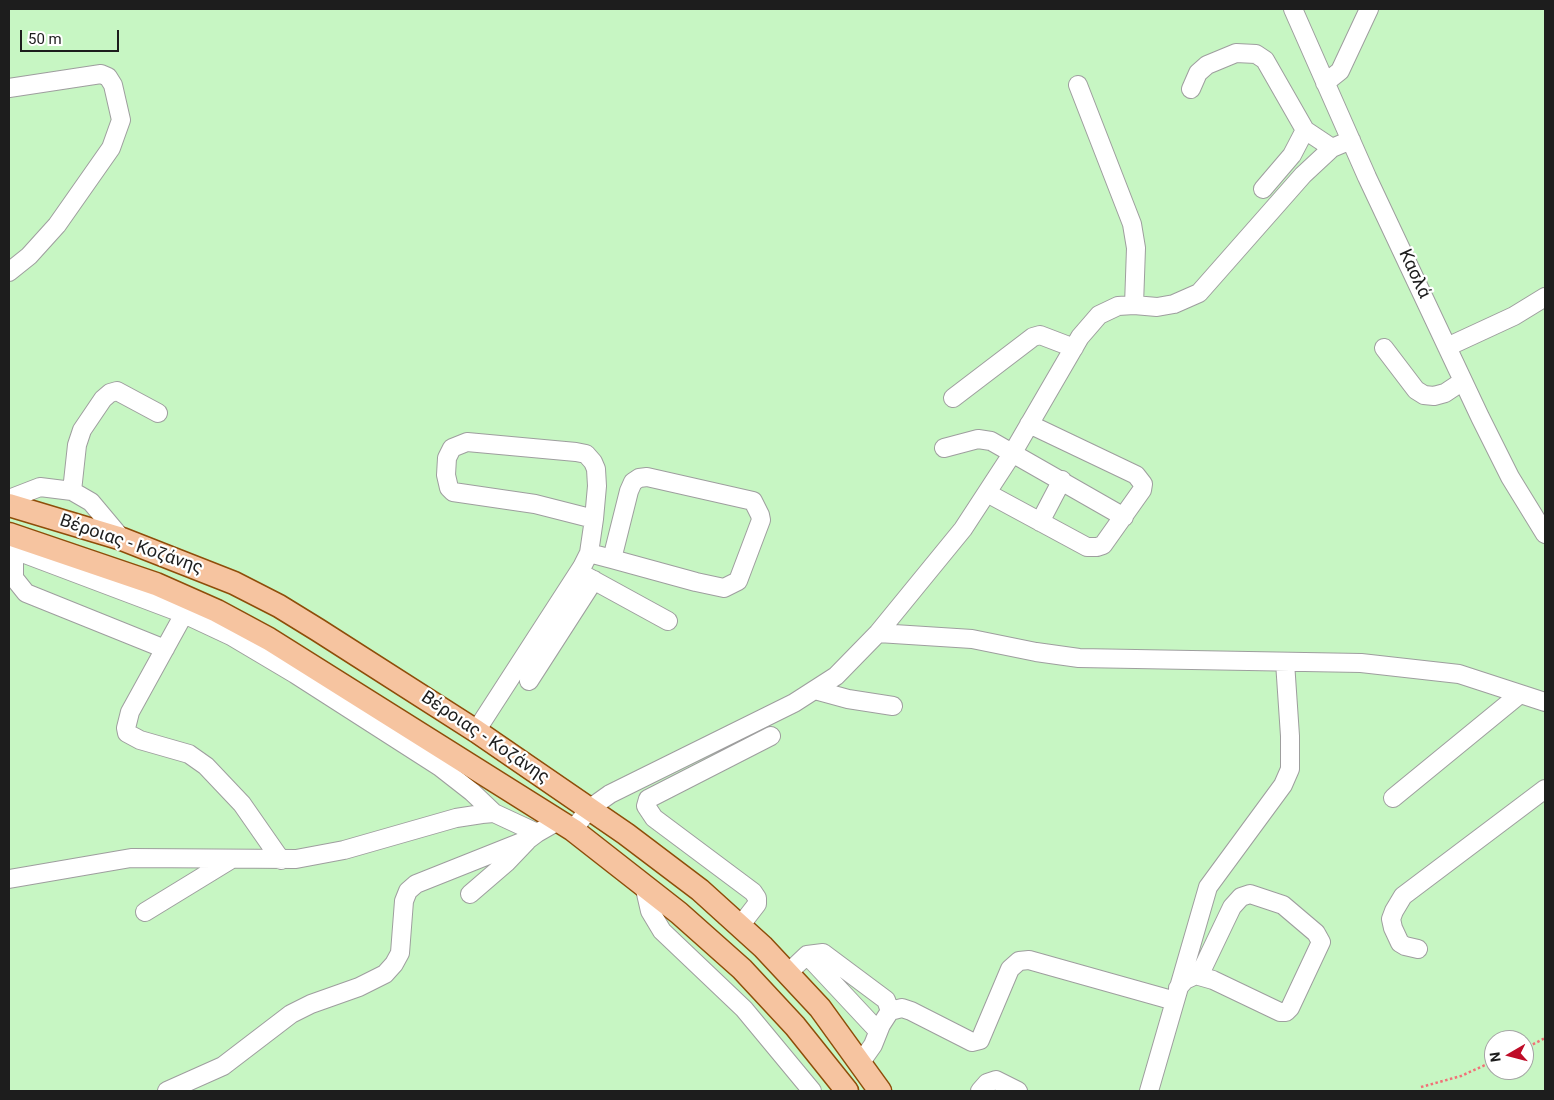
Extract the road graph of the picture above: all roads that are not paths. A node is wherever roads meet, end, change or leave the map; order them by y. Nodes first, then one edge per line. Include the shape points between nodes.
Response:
1 (1293, 9) edge
2 (1369, 9) edge
3 (1326, 83) junction
4 (1078, 85) dead end
5 (9, 88) edge
6 (1191, 89) dead end
7 (1305, 130) junction
8 (1351, 140) junction
9 (1332, 148) junction
10 (1263, 189) dead end
11 (9, 272) edge
12 (1545, 297) edge
13 (1134, 304) junction
14 (1447, 347) junction
15 (1074, 348) junction
16 (1384, 348) dead end
17 (1463, 382) junction
18 (953, 398) dead end
19 (158, 413) dead end
20 (1029, 424) junction
21 (944, 448) dead end
22 (1012, 454) junction
23 (1062, 480) junction
24 (72, 491) junction
25 (987, 493) junction
26 (9, 499) edge
27 (9, 505) edge
28 (1124, 517) junction
29 (594, 519) junction
30 (1040, 522) junction
31 (1545, 534) edge
32 (122, 538) junction
33 (10, 544) edge
34 (589, 553) junction
35 (612, 559) junction
36 (579, 572) junction
37 (594, 580) junction
38 (184, 614) junction
39 (668, 621) dead end
40 (878, 633) junction
41 (165, 649) junction
42 (1285, 662) junction
43 (529, 681) dead end
44 (815, 690) junction
45 (1520, 694) junction
46 (1545, 702) edge
47 (893, 706) dead end
48 (476, 731) junction
49 (771, 736) dead end
50 (1545, 789) edge
51 (1393, 798) dead end
52 (589, 809) junction
53 (494, 813) junction
54 (566, 826) junction
55 (533, 836) junction
56 (230, 860) junction
57 (281, 860) junction
58 (9, 879) edge
59 (644, 885) junction
60 (470, 894) dead end
61 (145, 912) dead end
62 (740, 926) junction
63 (1418, 949) dead end
64 (807, 955) junction
65 (788, 973) junction
66 (1199, 976) junction
67 (1177, 994) junction
68 (890, 1011) junction
69 (878, 1031) junction
70 (861, 1062) junction
71 (167, 1091) edge
72 (812, 1091) edge
73 (847, 1091) edge
74 (880, 1091) edge
75 (980, 1091) edge
76 (1018, 1091) edge
77 (1149, 1091) edge

1 - 3 street, Κασλά
2 - 3 street via 1340,71
3 - 8 street, Κασλά
4 - 13 street via 1132,224 1136,248
5 - 11 street via 100,74 108,77 113,85 121,120 111,148 57,224 29,256
6 - 7 street via 1198,73 1207,65 1236,53 1256,54 1265,60
7 - 9 street
7 - 10 street via 1292,155
8 - 9 street
8 - 14 street, Κασλά
9 - 13 street via 1303,175 1199,293 1174,304 1157,307
12 - 14 street via 1514,316
13 - 15 street via 1118,306 1099,315
14 - 17 street, Κασλά
15 - 18 street via 1040,335 1033,337
15 - 20 street
16 - 17 street via 1416,390 1424,395 1445,393
17 - 31 street, Κασλά via 1510,477
19 - 24 street via 117,392 103,398 82,430 77,445
20 - 22 street
20 - 28 street via 1140,480 1142,490
21 - 22 street via 978,439 991,441
22 - 23 street
22 - 25 street
23 - 28 street
23 - 30 street
24 - 26 street via 40,487
24 - 32 street via 91,502
25 - 30 street
25 - 40 street via 926,576
27 - 32 main road, Βέροιας - Κοζάνης
28 - 30 street via 1103,545 1097,547 1087,547
29 - 29 street via 596,469 586,454 467,442 452,448 447,458 446,479 453,492 535,504
29 - 34 street
32 - 48 main road, Βέροιας - Κοζάνης via 234,583 279,606
33 - 38 street
33 - 41 street via 14,578 26,593
33 - 54 main road, Βέροιας - Κοζάνης via 156,584 261,634
34 - 35 street
34 - 36 street
35 - 35 street via 696,582 724,588 732,586 738,581 761,520 760,515 753,501 647,477 639,478 629,491
36 - 37 street
36 - 48 street
37 - 39 street
37 - 43 street
38 - 41 street
38 - 53 street via 231,636 295,674 440,767
40 - 42 street via 972,639 1079,658
40 - 44 street via 836,676
41 - 57 street via 130,712 127,733 189,754 206,766 242,804
42 - 45 street via 1361,663 1443,672
42 - 67 street via 1290,769 1283,785 1208,887
44 - 47 street via 848,700
44 - 52 street via 610,794
45 - 46 street
45 - 51 street
48 - 52 main road, Βέροιας - Κοζάνης
49 - 62 street via 648,798 646,806 654,818 753,892 757,904
50 - 63 street via 1403,896 1391,919 1393,928 1400,943
52 - 54 street
52 - 62 main road, Βέροιας - Κοζάνης via 700,890
53 - 55 street
53 - 57 street via 456,818 317,856
54 - 55 street
54 - 59 main road, Βέροιας - Κοζάνης
55 - 60 street
55 - 71 street via 416,884 408,891 404,901 400,953 385,974 291,1014 223,1066
56 - 57 street
56 - 58 street via 131,858
56 - 61 street
59 - 72 street via 650,911 662,931 744,1009
59 - 73 main road, Βέροιας - Κοζάνης via 760,987
62 - 65 main road, Βέροιας - Κοζάνης
64 - 65 street
64 - 68 street via 815,952 830,956 881,995
64 - 69 street
65 - 70 main road, Βέροιας - Κοζάνης via 820,1008
66 - 66 street via 1286,1012 1321,942 1316,933 1282,905 1250,894 1241,897 1232,907
66 - 67 street via 1185,980
67 - 68 street via 1029,960 1019,961 1010,969 980,1040 972,1042 902,1008
67 - 77 street
68 - 69 street
69 - 70 street
70 - 74 main road, Βέροιας - Κοζάνης
75 - 76 street via 987,1083 996,1080

